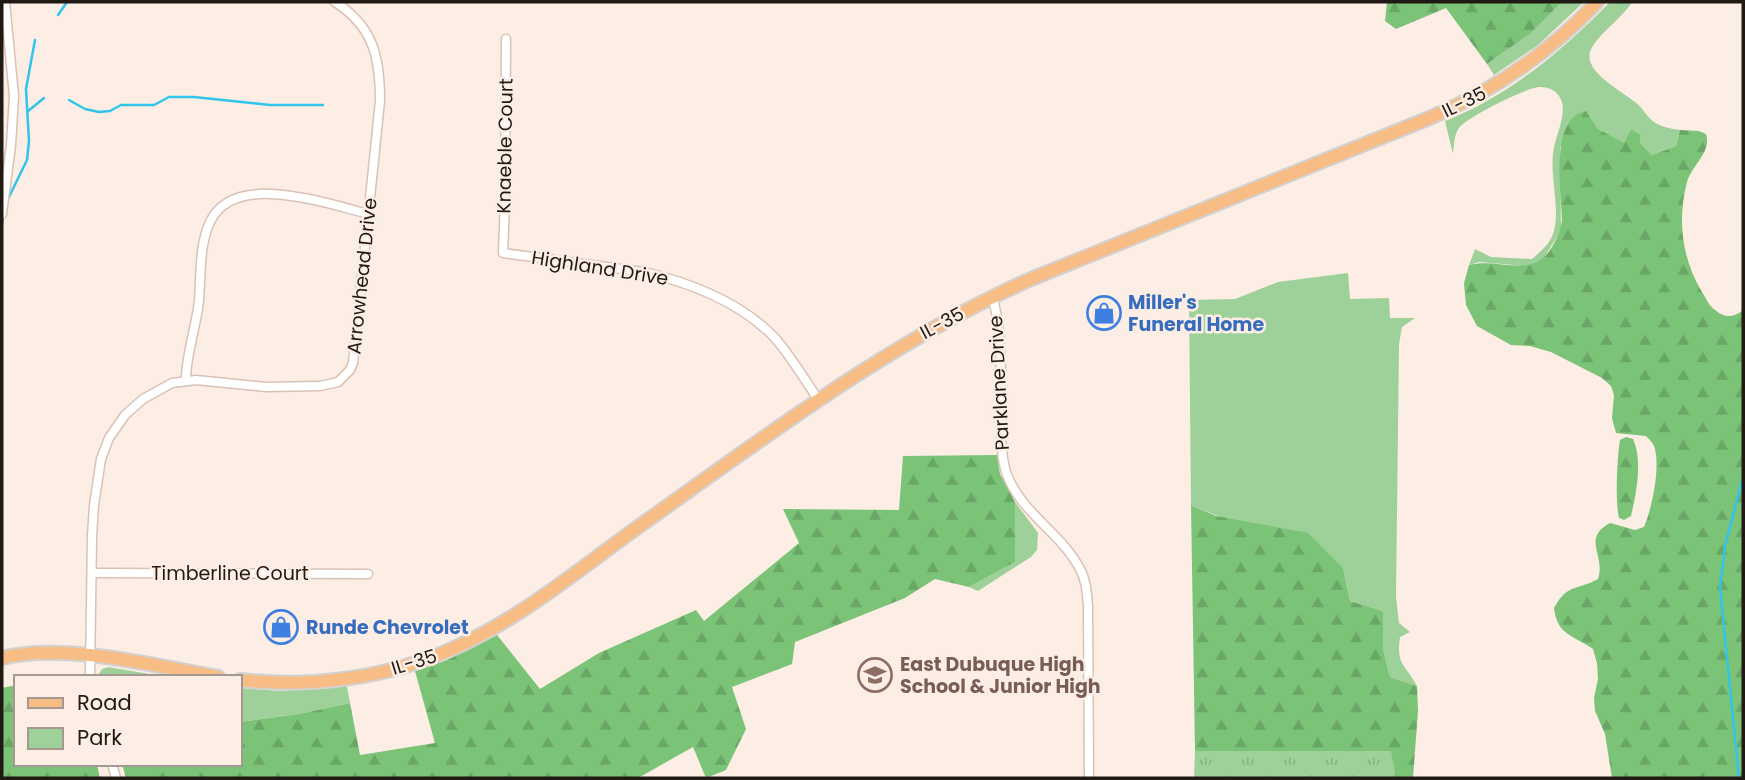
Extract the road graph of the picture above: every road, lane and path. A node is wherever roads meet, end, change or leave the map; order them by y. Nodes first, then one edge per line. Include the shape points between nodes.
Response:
1 (5, 2) edge
2 (335, 2) edge
3 (1597, 2) edge
4 (506, 39) dead end
5 (2, 214) edge
6 (369, 214) junction
7 (503, 253) joint
8 (992, 296) junction
9 (186, 380) junction
10 (818, 399) junction
11 (92, 573) junction
12 (368, 574) dead end
13 (90, 656) junction
14 (2, 658) edge
15 (90, 675) edge
16 (206, 675) edge
17 (242, 680) edge
18 (1089, 778) edge

1 - 5 street via 14,96
2 - 6 street, Arrowhead Drive via 372,42 380,68
3 - 8 main road, IL-35 via 1525,66 1448,111
4 - 7 street, Knaeble Court
6 - 9 street, Arrowhead Drive via 353,363 344,377 320,387
6 - 9 street via 271,194 244,195 215,212 205,234
7 - 10 street, Highland Drive via 644,272 721,299 774,338
8 - 10 main road, IL-35 via 912,339
8 - 18 street, Parklane Drive via 999,321 1002,456 1007,472 1014,490 1071,554 1085,580
9 - 11 street, Arrowhead Drive via 143,399 110,438 101,459 96,496
10 - 17 main road, IL-35 via 478,637 387,671 311,682
11 - 12 street, Timberline Court
11 - 13 street, Arrowhead Drive
13 - 14 main road via 51,652
13 - 15 street, Arrowhead Drive
13 - 16 main road

